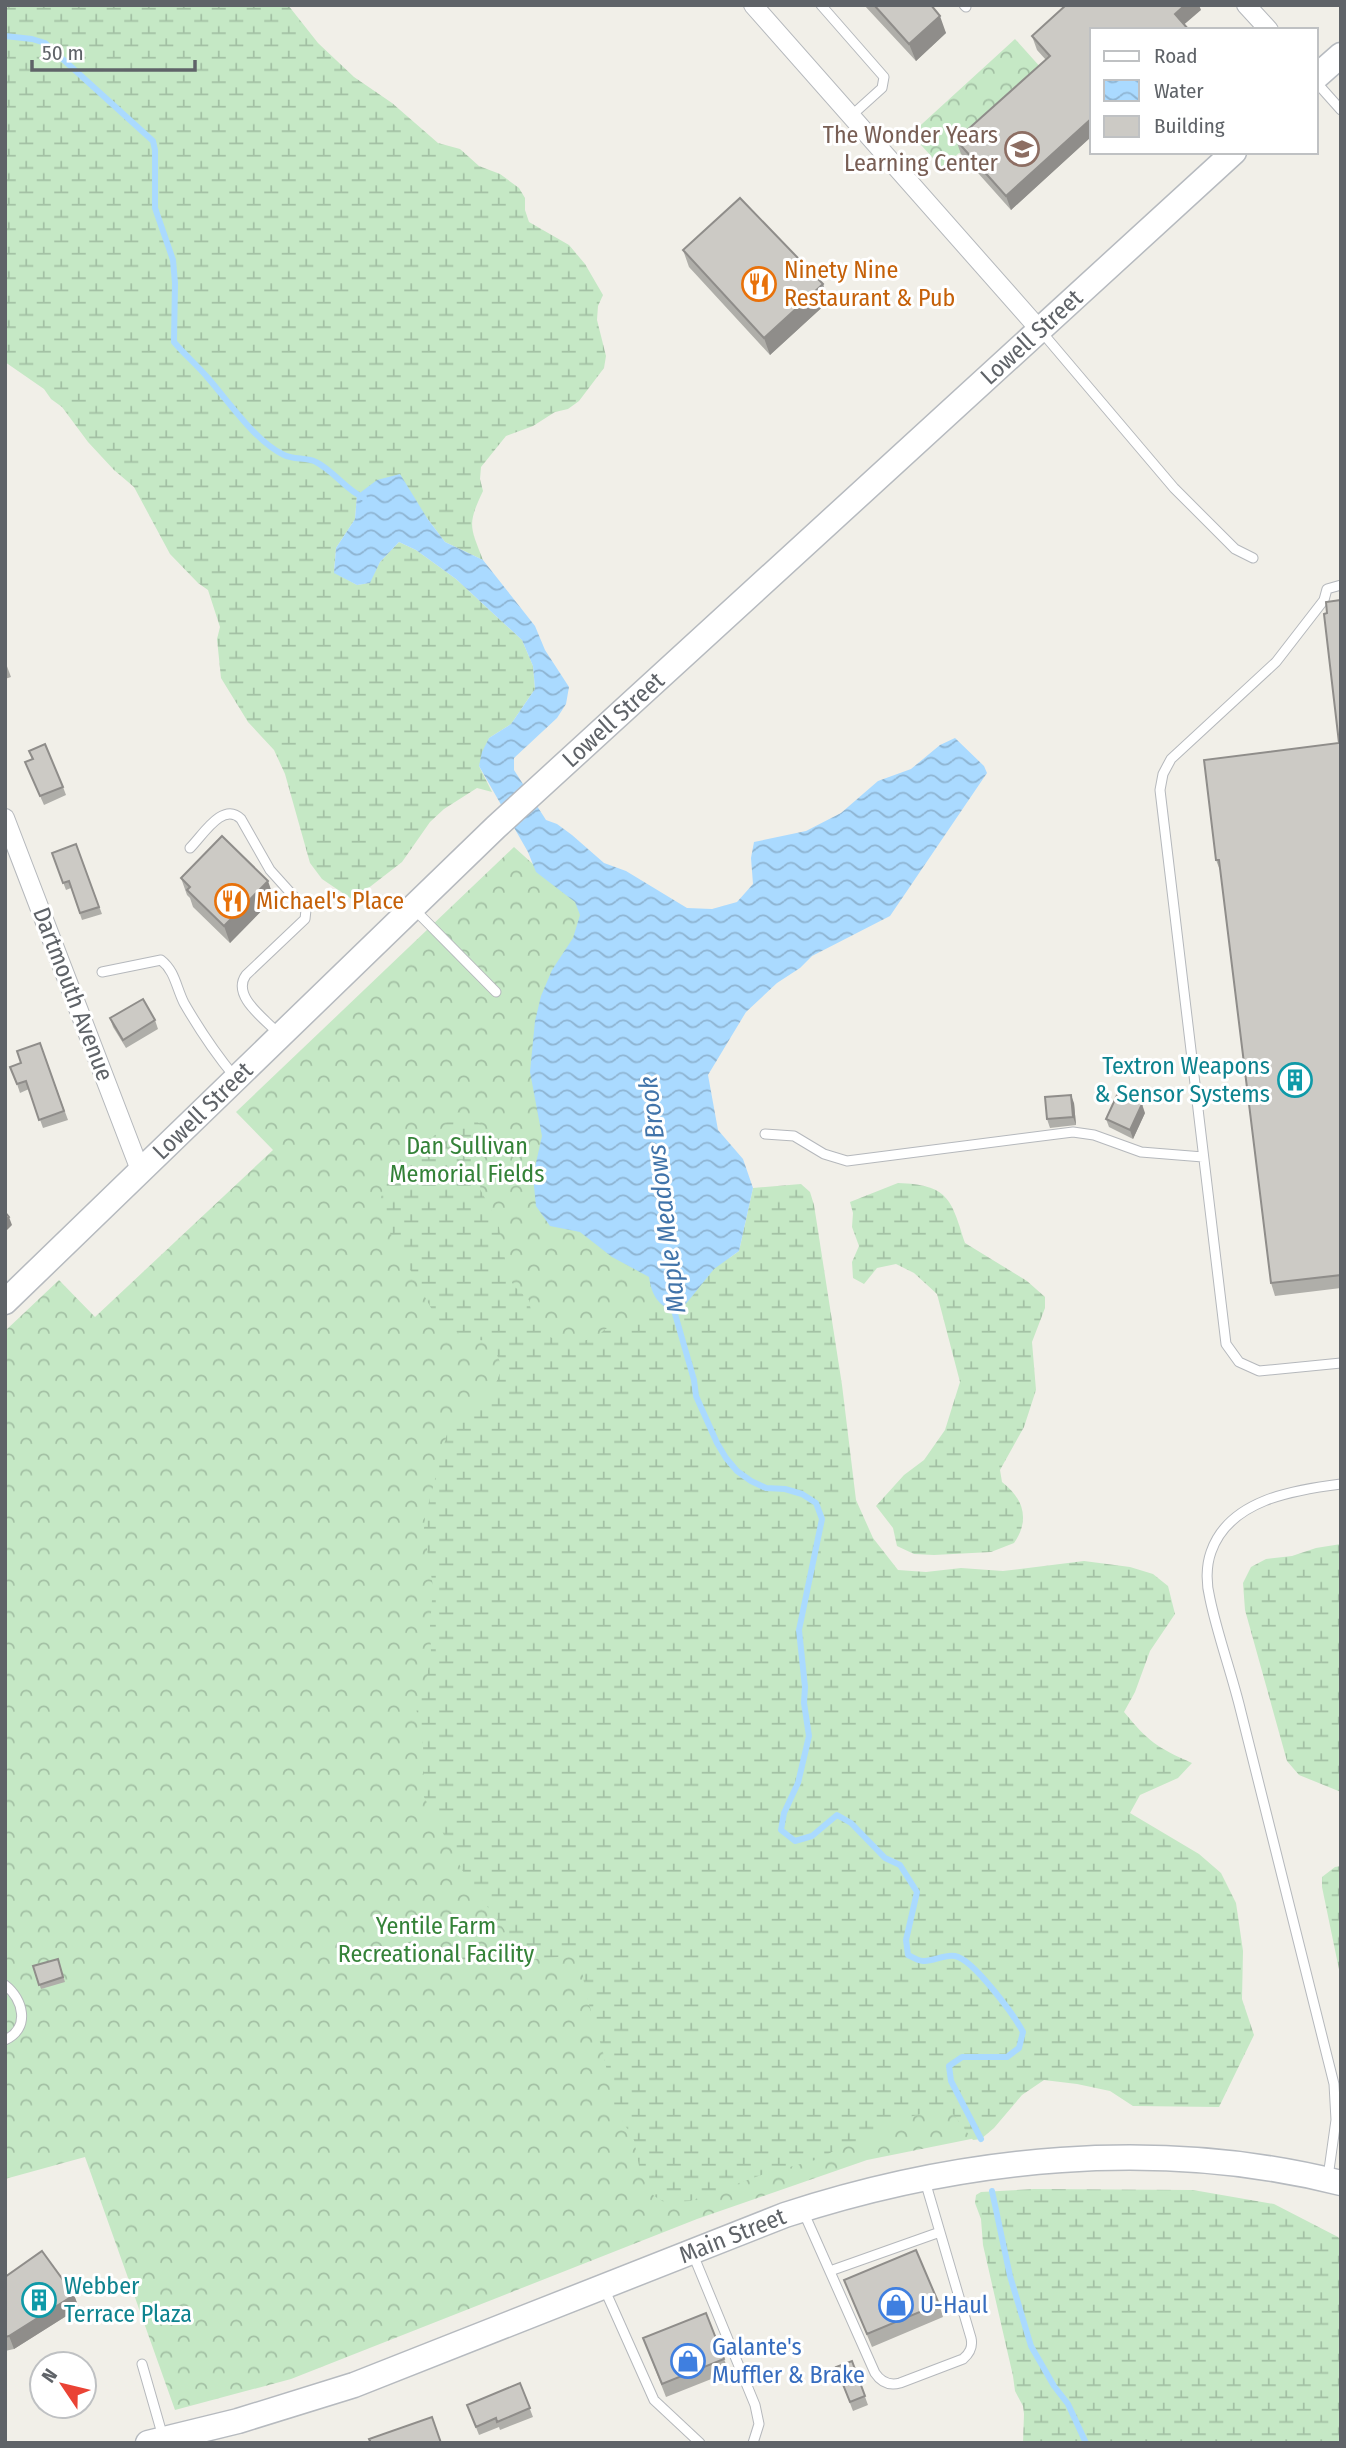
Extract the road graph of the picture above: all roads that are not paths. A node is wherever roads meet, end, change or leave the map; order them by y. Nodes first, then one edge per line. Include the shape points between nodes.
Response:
1 (753, 5) edge
2 (821, 5) edge
3 (1246, 5) edge
4 (1267, 28) edge
5 (1341, 55) edge
6 (1318, 78) edge
7 (1318, 82) edge
8 (1341, 110) edge
9 (851, 116) junction
10 (1232, 154) edge
11 (1039, 329) junction
12 (1253, 558) dead end
13 (1341, 585) edge
14 (5, 818) edge
15 (190, 848) dead end
16 (412, 907) junction
17 (102, 972) dead end
18 (496, 992) dead end
19 (280, 1035) junction
20 (236, 1077) junction
21 (765, 1134) dead end
22 (1203, 1157) junction
23 (140, 1170) junction
24 (5, 1302) edge
25 (1341, 1363) edge
26 (1341, 1484) edge
27 (5, 1984) edge
28 (5, 2040) edge
29 (924, 2177) junction
30 (1334, 2182) edge
31 (803, 2209) junction
32 (940, 2232) junction
33 (692, 2251) junction
34 (830, 2271) junction
35 (604, 2287) junction
36 (142, 2364) dead end
37 (156, 2441) edge
38 (700, 2443) edge
39 (753, 2443) edge

1 - 9 street
2 - 9 lane via 884,77 882,88
3 - 4 street
5 - 6 main road
7 - 8 lane
9 - 11 street
10 - 11 main road, Lowell Street
11 - 12 lane via 1174,488 1236,549
11 - 16 main road, Lowell Street
13 - 22 lane via 1327,589 1324,600 1276,662 1171,759 1161,782
14 - 23 street, Dartmouth Avenue
15 - 19 lane via 220,816 235,814 270,870 306,910 305,919 241,983 245,998
16 - 18 lane
16 - 19 main road, Lowell Street
17 - 20 lane via 161,960 170,968 211,1048
19 - 20 main road, Lowell Street
20 - 23 main road, Lowell Street
21 - 22 lane via 794,1136 847,1161 1073,1132 1141,1152
22 - 25 lane via 1229,1351 1245,1367 1259,1371
23 - 24 main road, Lowell Street
26 - 30 lane via 1284,1495 1245,1510 1215,1543 1208,1565 1209,1598 1334,2084
27 - 28 lane via 17,1994 22,2008 21,2025
29 - 30 main road, Main Street via 1054,2160 1126,2158 1220,2163
29 - 31 main road, Main Street
29 - 32 lane
31 - 33 main road, Main Street
31 - 34 lane
32 - 34 lane
32 - 34 lane via 971,2350 963,2359 900,2383 884,2382 875,2373
33 - 35 main road, Main Street
33 - 39 lane via 755,2405 759,2424
35 - 37 main road, Main Street via 354,2385
35 - 38 lane via 654,2400
36 - 37 lane

